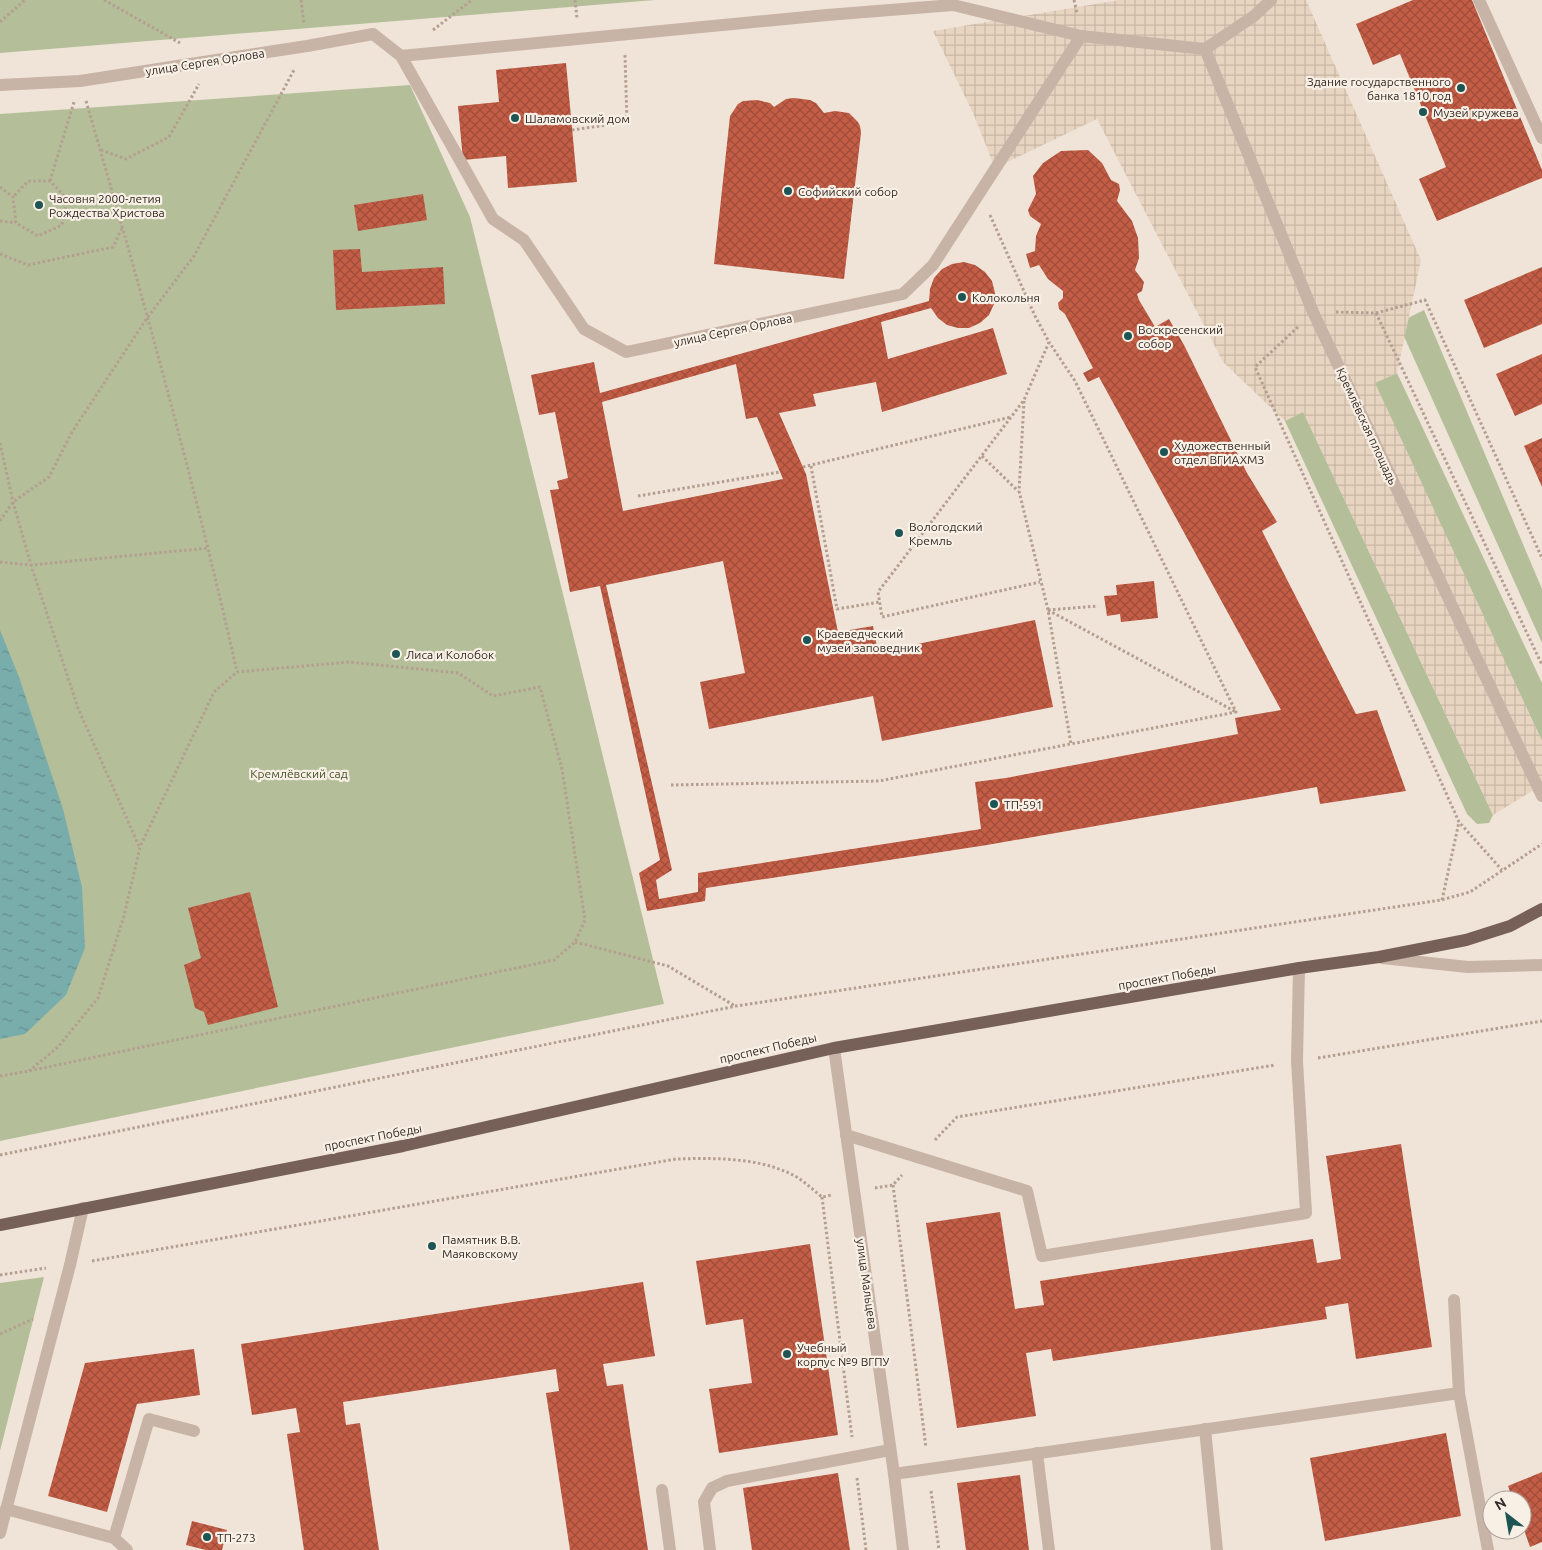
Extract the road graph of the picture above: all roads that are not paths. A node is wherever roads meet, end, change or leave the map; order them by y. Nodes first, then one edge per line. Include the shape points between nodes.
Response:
1 (1271, 0) edge
2 (1479, 0) edge
3 (1081, 36) junction
4 (1205, 49) junction
5 (401, 56) junction
6 (0, 85) edge
7 (1542, 138) edge
8 (1542, 796) edge
9 (1542, 910) edge
10 (1379, 958) junction
11 (1542, 965) edge
12 (1299, 968) junction
13 (834, 1048) junction
14 (846, 1135) junction
15 (83, 1208) junction
16 (0, 1225) edge
17 (1454, 1300) dead end
18 (1459, 1393) junction
19 (1205, 1429) junction
20 (194, 1431) dead end
21 (890, 1450) junction
22 (1037, 1453) junction
23 (894, 1474) junction
24 (662, 1490) dead end
25 (6, 1509) junction
26 (0, 1532) edge
27 (114, 1538) junction
28 (127, 1550) edge
29 (670, 1550) edge
30 (710, 1550) edge
31 (903, 1550) edge
32 (1049, 1550) edge
33 (1217, 1550) edge
34 (1488, 1550) edge

1 - 4 street via 1254,16
2 - 7 street
3 - 4 street
3 - 5 street via 953,5
3 - 5 street, улица Сергея Орлова via 933,265 903,294 626,352 584,329 524,240 493,219
4 - 8 street, Кремлёвская площадь via 1313,312
5 - 6 street, улица Сергея Орлова via 373,34 80,81
9 - 10 main road, проспект Победы via 1510,926 1466,940
10 - 11 street via 1468,967
10 - 12 main road, проспект Победы
12 - 13 main road, проспект Победы
12 - 14 street via 1297,1061 1306,1213 1042,1256 1027,1190
13 - 14 street, улица Мальцева
13 - 15 main road, проспект Победы via 403,1146
14 - 21 street, улица Мальцева
15 - 16 main road, проспект Победы
15 - 25 street
17 - 18 street
18 - 19 street
18 - 34 street
19 - 22 street
19 - 33 street
20 - 27 street via 149,1418
21 - 23 street, улица Мальцева
21 - 30 street via 728,1481 712,1488 704,1502
22 - 23 street
22 - 32 street
23 - 31 street, улица Мальцева
24 - 29 street
25 - 26 street
25 - 27 street
27 - 28 street

